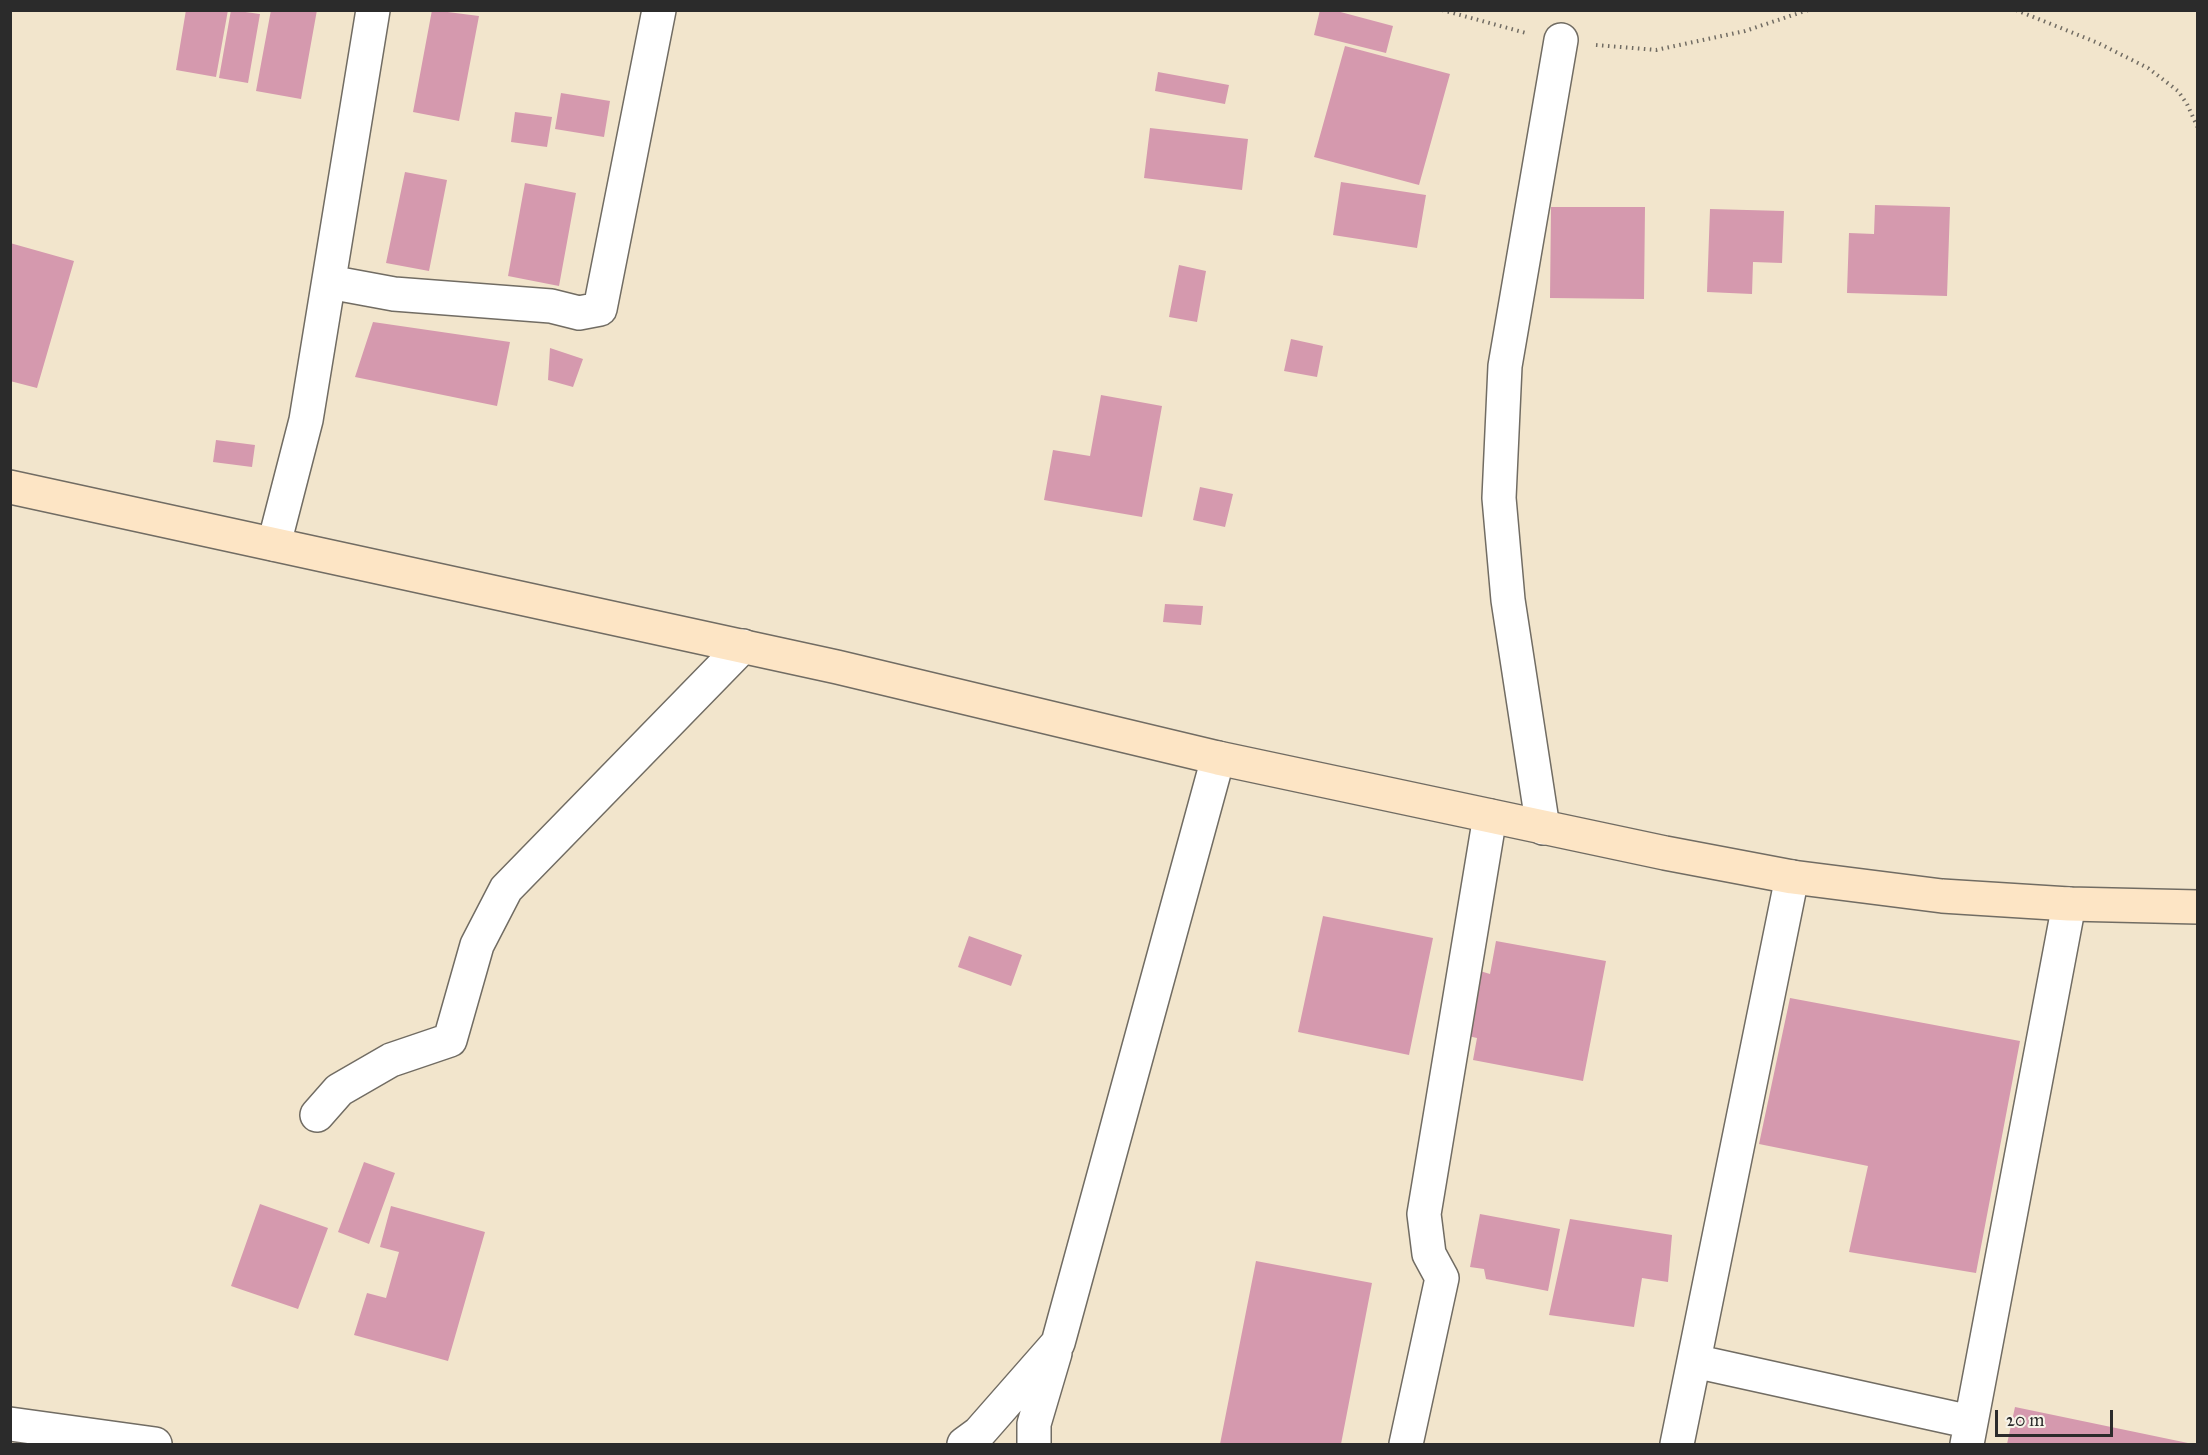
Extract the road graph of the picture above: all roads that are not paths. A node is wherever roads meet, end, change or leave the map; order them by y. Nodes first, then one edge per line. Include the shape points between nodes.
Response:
1 (373, 10) edge
2 (659, 10) edge
3 (1561, 40) road end
4 (329, 282) junction
5 (10, 487) edge
6 (274, 544) junction
7 (742, 646) junction
8 (1218, 758) junction
9 (1490, 816) junction
10 (1543, 828) junction
11 (1792, 877) junction
12 (2069, 904) junction
13 (2198, 907) edge
14 (317, 1115) dead end
15 (1058, 1344) junction
16 (1694, 1362) junction
17 (10, 1424) edge
18 (1969, 1433) edge
19 (155, 1444) edge
20 (964, 1444) edge
21 (1034, 1444) edge
22 (1406, 1444) edge
23 (1677, 1444) edge

1 - 4 street
2 - 4 street via 600,309 579,313 550,306 394,294
3 - 10 street via 1505,366 1499,498 1508,600
4 - 6 street via 306,420
5 - 6 street
6 - 7 street
7 - 8 street
7 - 14 street via 506,889 477,945 450,1040 391,1060 339,1090
8 - 9 street
8 - 15 street
9 - 10 street
9 - 22 street via 1424,1214 1429,1254 1442,1278
10 - 11 street
11 - 12 street via 1942,896
11 - 16 street
12 - 13 street
12 - 18 street
15 - 20 street via 979,1433
15 - 21 street via 1034,1425
16 - 18 street
16 - 23 street
17 - 19 street

